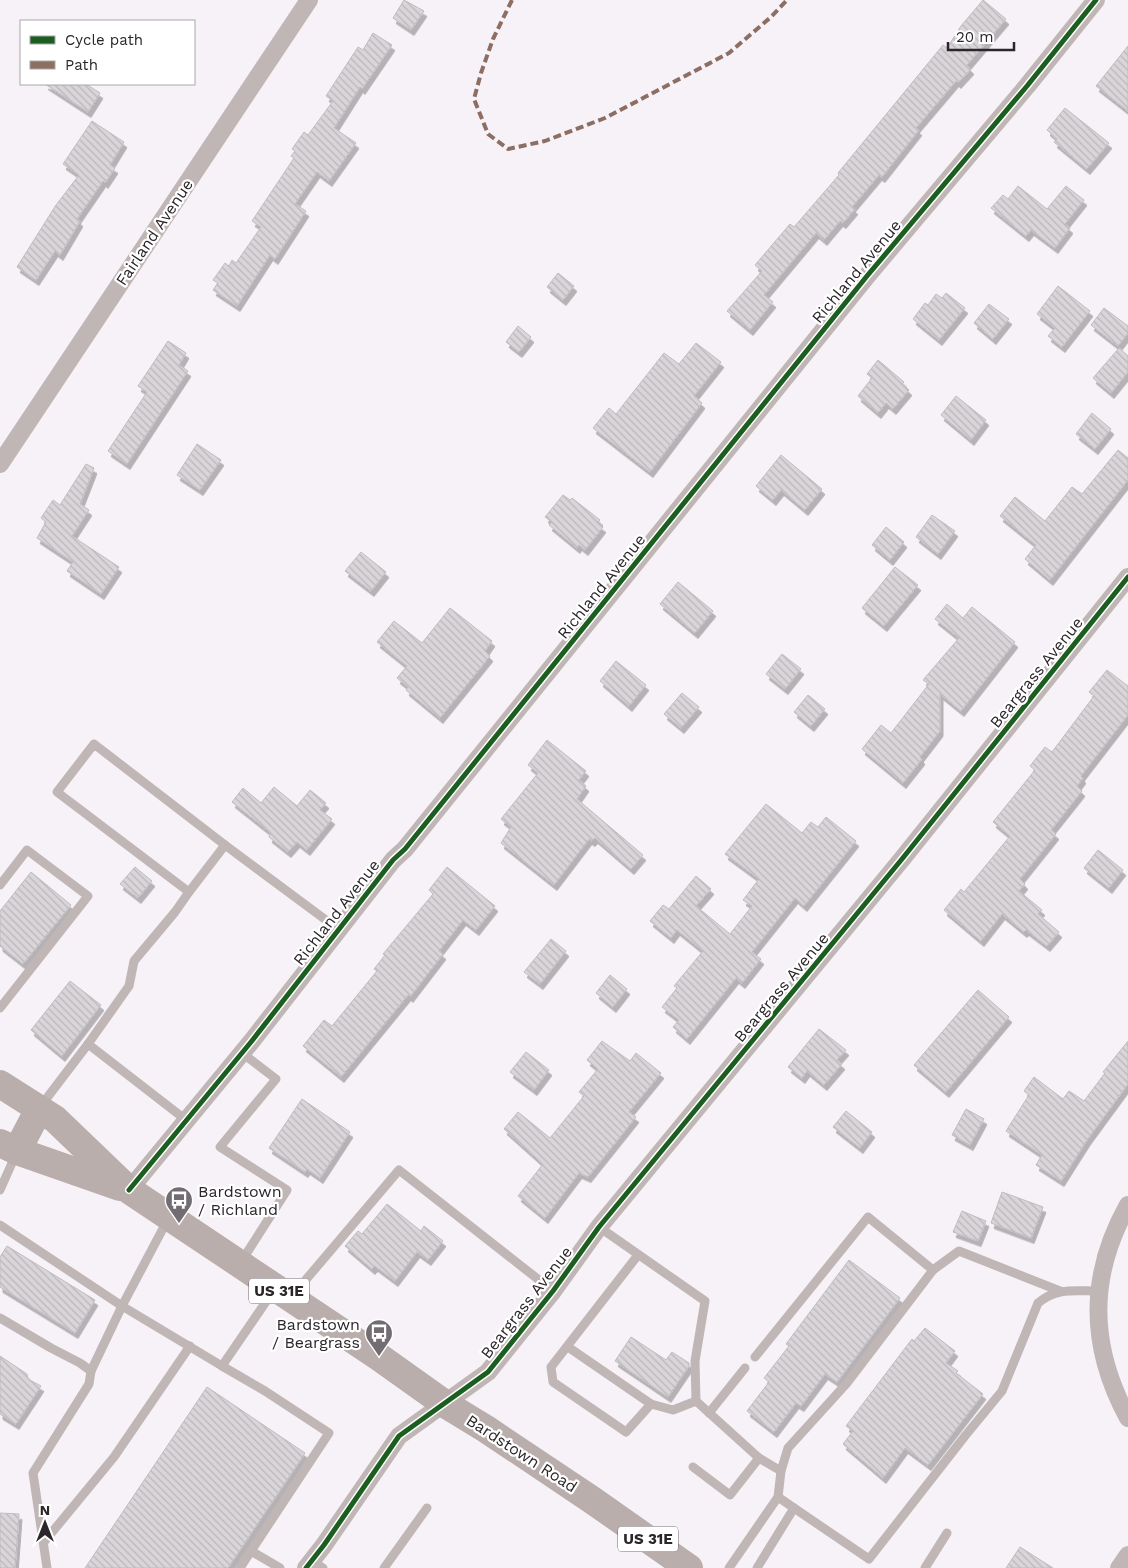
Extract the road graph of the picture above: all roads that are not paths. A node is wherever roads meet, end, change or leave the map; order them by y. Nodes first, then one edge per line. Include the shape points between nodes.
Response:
1 (309, 0) edge
2 (1096, 0) edge
3 (0, 464) edge
4 (1128, 577) edge
5 (225, 845) junction
6 (0, 885) edge
7 (189, 892) junction
8 (338, 929) junction
9 (0, 1008) edge
10 (88, 1044) junction
11 (242, 1053) junction
12 (0, 1084) edge
13 (39, 1109) junction
14 (186, 1120) junction
15 (8, 1147) edge
16 (0, 1190) edge
17 (128, 1190) junction
18 (1128, 1205) edge
19 (169, 1217) junction
20 (0, 1225) edge
21 (599, 1227) junction
22 (638, 1255) junction
23 (239, 1264) junction
24 (934, 1270) junction
25 (553, 1291) junction
26 (1060, 1291) junction
27 (1099, 1291) junction
28 (283, 1293) junction
29 (122, 1306) junction
30 (0, 1318) edge
31 (190, 1346) junction
32 (568, 1347) junction
33 (755, 1357) dead end
34 (222, 1366) junction
35 (745, 1368) dead end
36 (91, 1371) junction
37 (696, 1401) junction
38 (445, 1404) junction
39 (651, 1404) junction
40 (709, 1414) junction
41 (1128, 1418) edge
42 (759, 1458) junction
43 (693, 1467) dead end
44 (781, 1471) junction
45 (778, 1497) junction
46 (427, 1508) dead end
47 (794, 1508) junction
48 (947, 1533) dead end
49 (44, 1542) junction
50 (251, 1551) junction
51 (1128, 1555) edge
52 (314, 1566) edge
53 (47, 1568) edge
54 (240, 1568) edge
55 (280, 1568) edge
56 (384, 1568) edge
57 (689, 1568) edge
58 (729, 1568) edge
59 (757, 1568) edge
60 (925, 1568) edge
61 (1119, 1568) edge

1 - 3 street, Fairland Avenue
2 - 8 street, Richland Avenue via 861,284
4 - 21 street, Beargrass Avenue via 902,859
5 - 7 lane
5 - 7 lane via 94,744 57,792
5 - 8 lane
6 - 9 lane via 27,850 88,896
7 - 10 lane via 134,961 129,986
8 - 11 street, Richland Avenue
10 - 13 lane
10 - 14 lane
11 - 14 street, Richland Avenue
11 - 23 lane via 276,1079 220,1147 287,1190
12 - 13 main road, Bardstown Road / US 31E
13 - 15 main road
13 - 17 main road, Bardstown Road / US 31E via 55,1119
14 - 17 street, Richland Avenue
15 - 16 lane
15 - 17 main road, Bardstown Road / US 31E
17 - 19 main road, Bardstown Road / US 31E
18 - 27 street via 1104,1260
19 - 23 main road, Bardstown Road / US 31E
19 - 29 lane
20 - 29 lane
21 - 22 lane
21 - 25 street, Beargrass Avenue
22 - 32 lane
22 - 37 lane via 704,1301 695,1361
23 - 28 main road, Bardstown Road / US 31E
24 - 26 lane via 959,1251
24 - 33 lane via 868,1217
24 - 44 lane via 846,1383 788,1448
25 - 28 lane via 399,1170
25 - 38 street, Beargrass Avenue via 488,1372
26 - 27 lane
26 - 47 lane via 1038,1303 1002,1391 869,1559
27 - 41 street via 1098,1327 1116,1394
28 - 34 lane
28 - 38 main road, Bardstown Road / US 31E
29 - 31 lane
29 - 36 lane
30 - 36 lane
31 - 34 lane
31 - 49 lane via 114,1457
32 - 39 lane
32 - 39 lane via 551,1367 553,1382 626,1432
34 - 50 lane via 329,1433
35 - 40 lane
36 - 49 lane via 89,1384 32,1473
37 - 39 lane via 673,1410
37 - 40 lane
38 - 52 street, Beargrass Avenue via 399,1436
38 - 57 main road, Bardstown Road / US 31E
40 - 42 lane
42 - 43 lane via 730,1494
42 - 44 lane
44 - 45 lane
45 - 47 lane
45 - 58 lane
46 - 56 lane
47 - 59 lane
48 - 60 lane
49 - 53 lane
50 - 54 lane
50 - 55 lane
51 - 61 street

